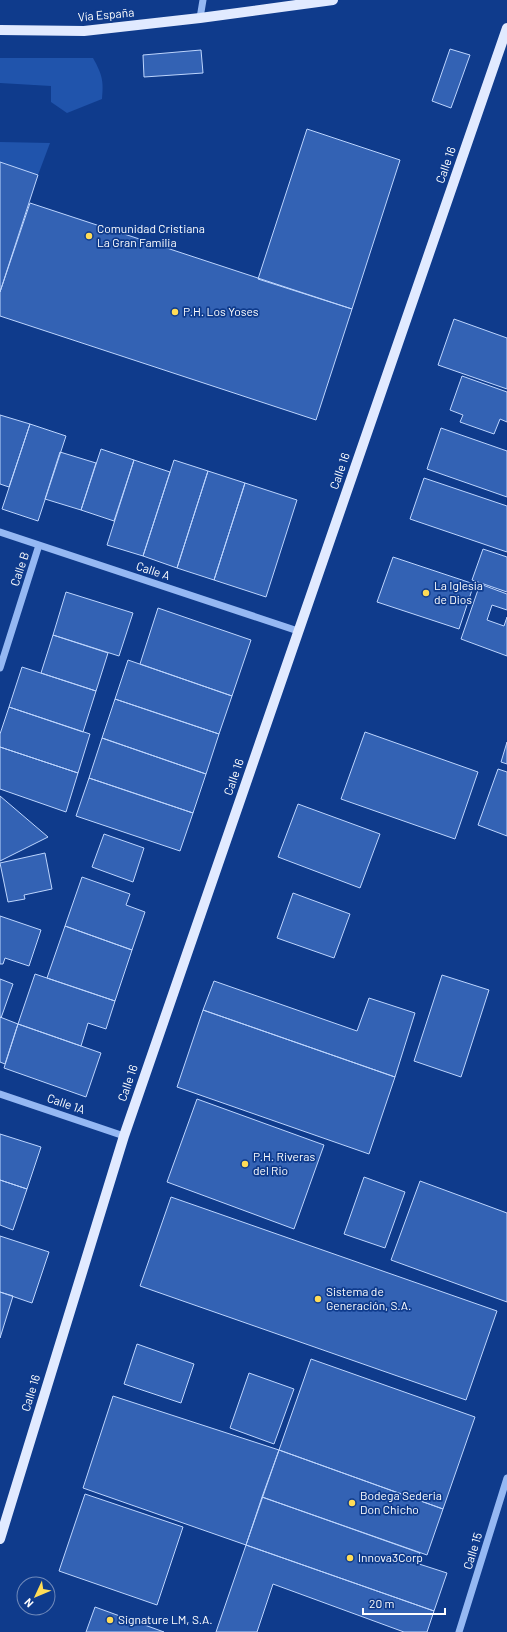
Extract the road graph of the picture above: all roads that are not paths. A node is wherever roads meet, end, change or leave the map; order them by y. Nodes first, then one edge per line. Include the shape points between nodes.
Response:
1 (203, 0) edge
2 (333, 0) edge
3 (200, 18) junction
4 (507, 28) edge
5 (0, 30) edge
6 (0, 532) edge
7 (39, 545) junction
8 (298, 631) junction
9 (0, 668) edge
10 (0, 1094) edge
11 (124, 1136) junction
12 (507, 1478) edge
13 (3, 1520) edge
14 (0, 1539) edge
15 (459, 1632) edge

1 - 3 street
2 - 3 main road, Vía España
3 - 5 main road, Vía España via 84,31
4 - 8 main road, Calle 16
6 - 7 street, Calle A
7 - 8 street, Calle A
7 - 9 street, Calle B
8 - 11 main road, Calle 16
10 - 11 street, Calle 1A
11 - 13 main road, Calle 16
12 - 15 street, Calle 15
13 - 14 main road, Calle 16

